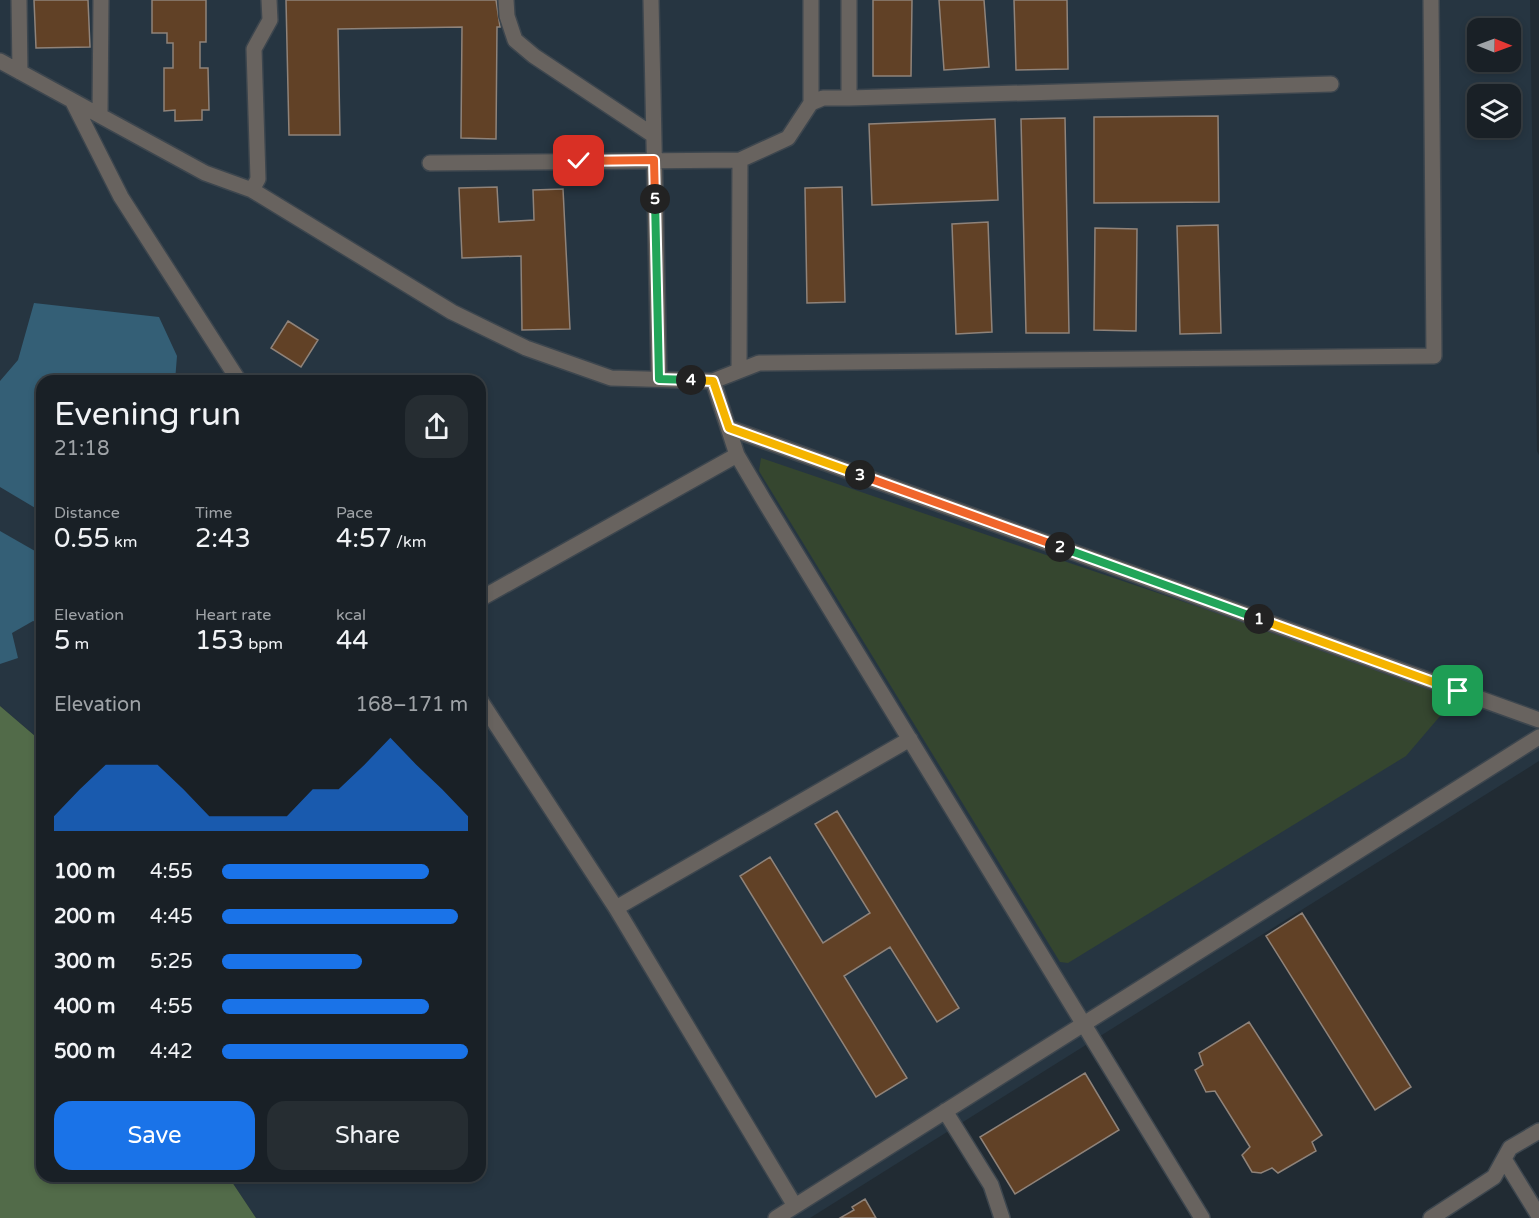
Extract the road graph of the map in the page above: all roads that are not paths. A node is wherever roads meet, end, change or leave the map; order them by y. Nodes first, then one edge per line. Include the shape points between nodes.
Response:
1 (19, 0) edge
2 (100, 0) edge
3 (269, 0) edge
4 (506, 0) edge
5 (651, 0) edge
6 (810, 0) edge
7 (849, 0) edge
8 (1431, 0) edge
9 (0, 61) edge
10 (20, 72) junction
11 (1331, 84) dead end
12 (849, 98) junction
13 (73, 102) junction
14 (811, 103) junction
15 (100, 114) junction
16 (653, 135) junction
17 (654, 160) junction
18 (740, 160) junction
19 (430, 163) dead end
20 (252, 190) junction
21 (739, 370) junction
22 (235, 375) edge
23 (659, 379) junction
24 (713, 381) junction
25 (729, 428) junction
26 (737, 455) junction
27 (486, 596) edge
28 (486, 709) edge
29 (1539, 720) edge
30 (1539, 737) edge
31 (910, 739) junction
32 (616, 908) junction
33 (1083, 1024) junction
34 (945, 1112) junction
35 (1539, 1131) edge
36 (1504, 1159) junction
37 (795, 1206) junction
38 (1539, 1216) edge
39 (776, 1218) edge
40 (1002, 1218) edge
41 (1202, 1218) edge
42 (1431, 1218) edge

1 - 10 lane
2 - 15 lane
3 - 20 lane via 270,20 254,49 258,179
4 - 16 lane via 515,40
5 - 16 lane
6 - 14 lane
7 - 12 lane
8 - 21 lane via 1434,356 759,363
9 - 10 lane
10 - 13 lane
11 - 12 lane
12 - 14 lane via 823,98
13 - 15 lane
13 - 22 lane via 121,197
14 - 18 lane via 788,138
15 - 20 lane via 205,173
16 - 17 lane
17 - 18 lane
17 - 19 lane
17 - 23 lane
18 - 21 lane
20 - 23 lane via 452,312 526,348 611,378
21 - 24 lane
23 - 24 lane
24 - 25 lane
25 - 26 lane
25 - 29 lane
26 - 27 lane
26 - 31 lane
28 - 32 lane
30 - 33 lane
31 - 32 lane
31 - 33 lane
32 - 37 lane
33 - 34 lane
33 - 41 lane
34 - 37 lane
34 - 40 lane via 991,1185
35 - 36 lane via 1510,1148
36 - 38 lane
36 - 42 lane via 1494,1177
37 - 39 lane

